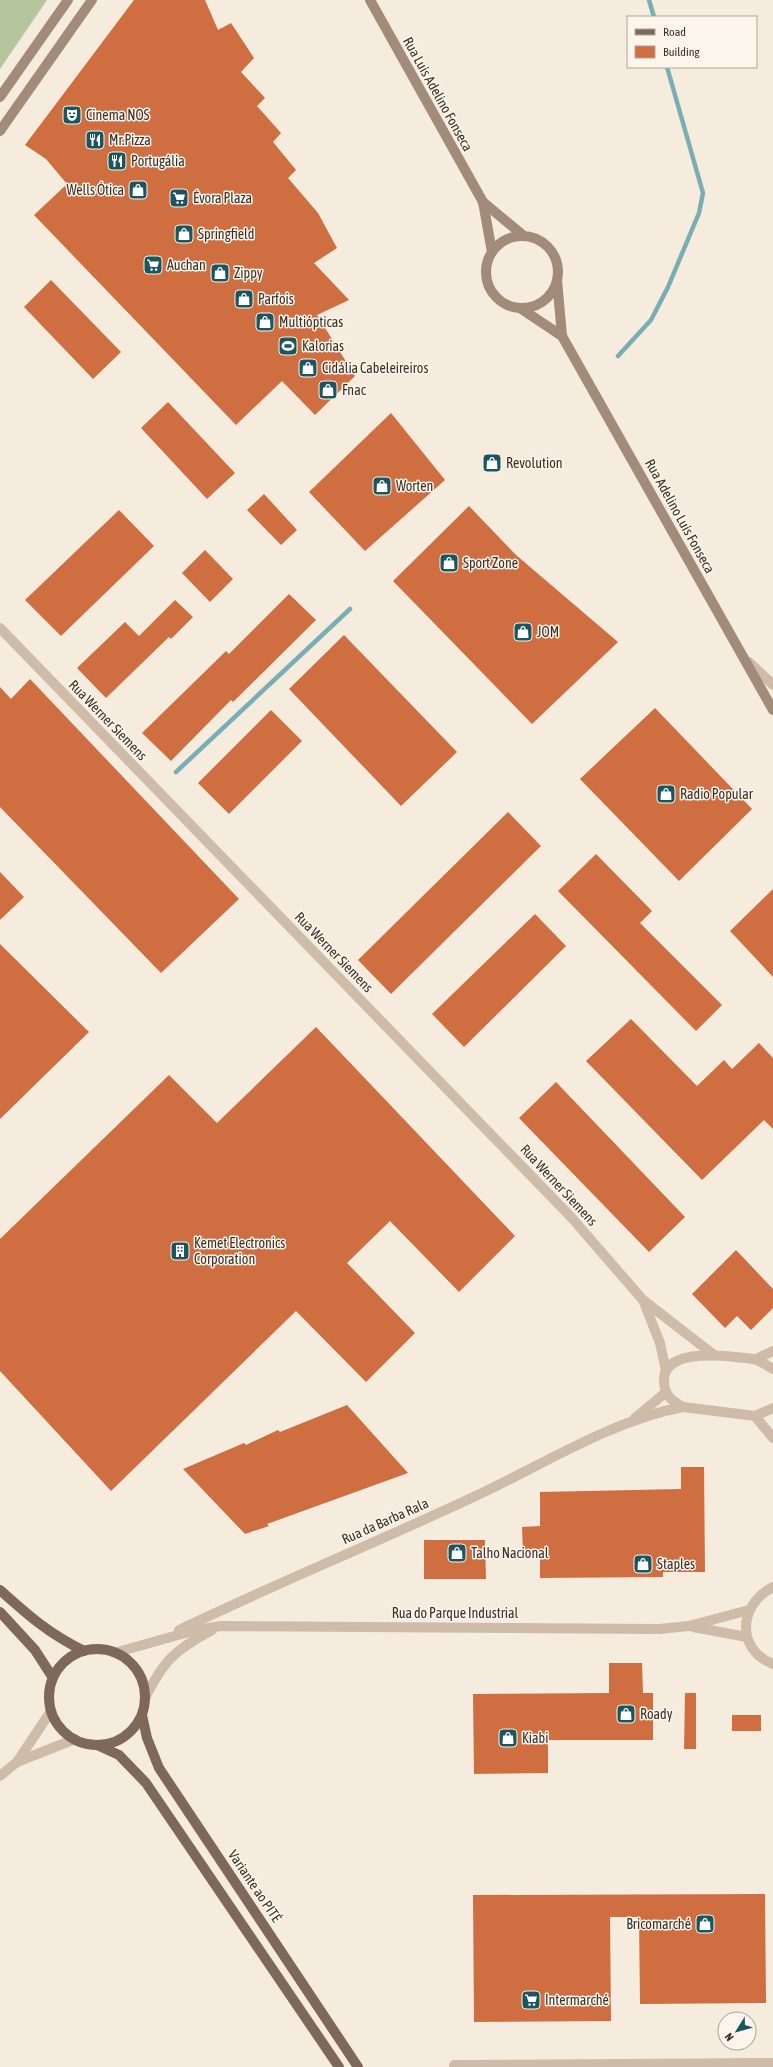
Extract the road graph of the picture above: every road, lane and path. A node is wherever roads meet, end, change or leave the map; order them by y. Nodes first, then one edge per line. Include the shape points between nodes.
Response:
1 (68, 0) edge
2 (92, 0) edge
3 (370, 0) edge
4 (0, 97) edge
5 (0, 131) edge
6 (483, 202) junction
7 (524, 236) junction
8 (492, 252) junction
9 (557, 280) junction
10 (520, 308) junction
11 (562, 336) junction
12 (0, 628) edge
13 (743, 655) junction
14 (773, 685) edge
15 (773, 710) edge
16 (644, 1300) junction
17 (773, 1351) edge
18 (714, 1355) junction
19 (756, 1360) junction
20 (773, 1369) edge
21 (666, 1370) junction
22 (665, 1393) junction
23 (683, 1407) junction
24 (773, 1408) edge
25 (755, 1416) junction
26 (630, 1421) junction
27 (773, 1438) edge
28 (773, 1587) edge
29 (0, 1590) edge
30 (749, 1610) junction
31 (0, 1612) edge
32 (221, 1626) junction
33 (689, 1626) junction
34 (747, 1638) junction
35 (151, 1643) junction
36 (84, 1651) junction
37 (114, 1653) junction
38 (769, 1662) edge
39 (773, 1673) edge
40 (53, 1678) junction
41 (145, 1698) junction
42 (51, 1711) junction
43 (142, 1715) junction
44 (75, 1739) junction
45 (97, 1745) junction
46 (16, 1762) junction
47 (0, 1776) edge
48 (773, 2063) edge
49 (454, 2065) dead end
50 (338, 2067) edge
51 (358, 2067) edge

1 - 4 street
2 - 5 street
3 - 6 street, Rua Luís Adelino Fonseca
6 - 7 street, Rua Luís Adelino Fonseca
6 - 8 street, Rua Luís Adelino Fonseca
7 - 8 street via 505,240
7 - 9 street via 540,240 555,256
8 - 10 street via 487,264 486,277 489,287 495,296 508,305
9 - 10 street via 548,297 538,305
9 - 11 street, Rua Adelino Luís Fonseca
10 - 11 street, Rua Adelino Luís Fonseca
11 - 13 street, Rua Adelino Luís Fonseca
12 - 16 street, Rua Werner Siemens via 566,1212
13 - 14 street
13 - 15 street, Rua Adelino Luís Fonseca
16 - 18 street, Rua Werner Siemens
16 - 21 street, Rua Werner Siemens via 660,1343
17 - 19 street
18 - 19 street
18 - 21 street via 689,1357 673,1363
19 - 20 street
21 - 22 street, Rua Werner Siemens
22 - 23 street via 673,1402
22 - 26 street, Rua da Barba Rala
23 - 25 street
23 - 26 street, Rua da Barba Rala
24 - 25 street
25 - 27 street
26 - 35 street, Rua da Barba Rala via 484,1492
28 - 30 street via 755,1600
29 - 36 main road via 38,1624
30 - 33 street, Rua do Parque Industrial
30 - 34 street
31 - 40 main road via 35,1650
32 - 33 street, Rua do Parque Industrial
32 - 35 street, Rua da Barba Rala via 196,1630
32 - 41 street via 175,1653 158,1672
33 - 34 street, Rua do Parque Industrial
34 - 38 street via 754,1650
35 - 37 street, Rua da Barba Rala
36 - 37 main road
36 - 40 main road via 62,1664
37 - 41 main road via 124,1657 136,1669
38 - 39 street
40 - 42 main road via 49,1695
41 - 43 main road
42 - 44 main road via 58,1726
42 - 46 street
43 - 45 main road via 134,1729 119,1741 103,1746
43 - 51 main road, Variante ao PITÉ via 146,1738 159,1768
44 - 45 main road
44 - 46 street
45 - 50 main road via 119,1755 146,1783
46 - 47 street
48 - 49 street

